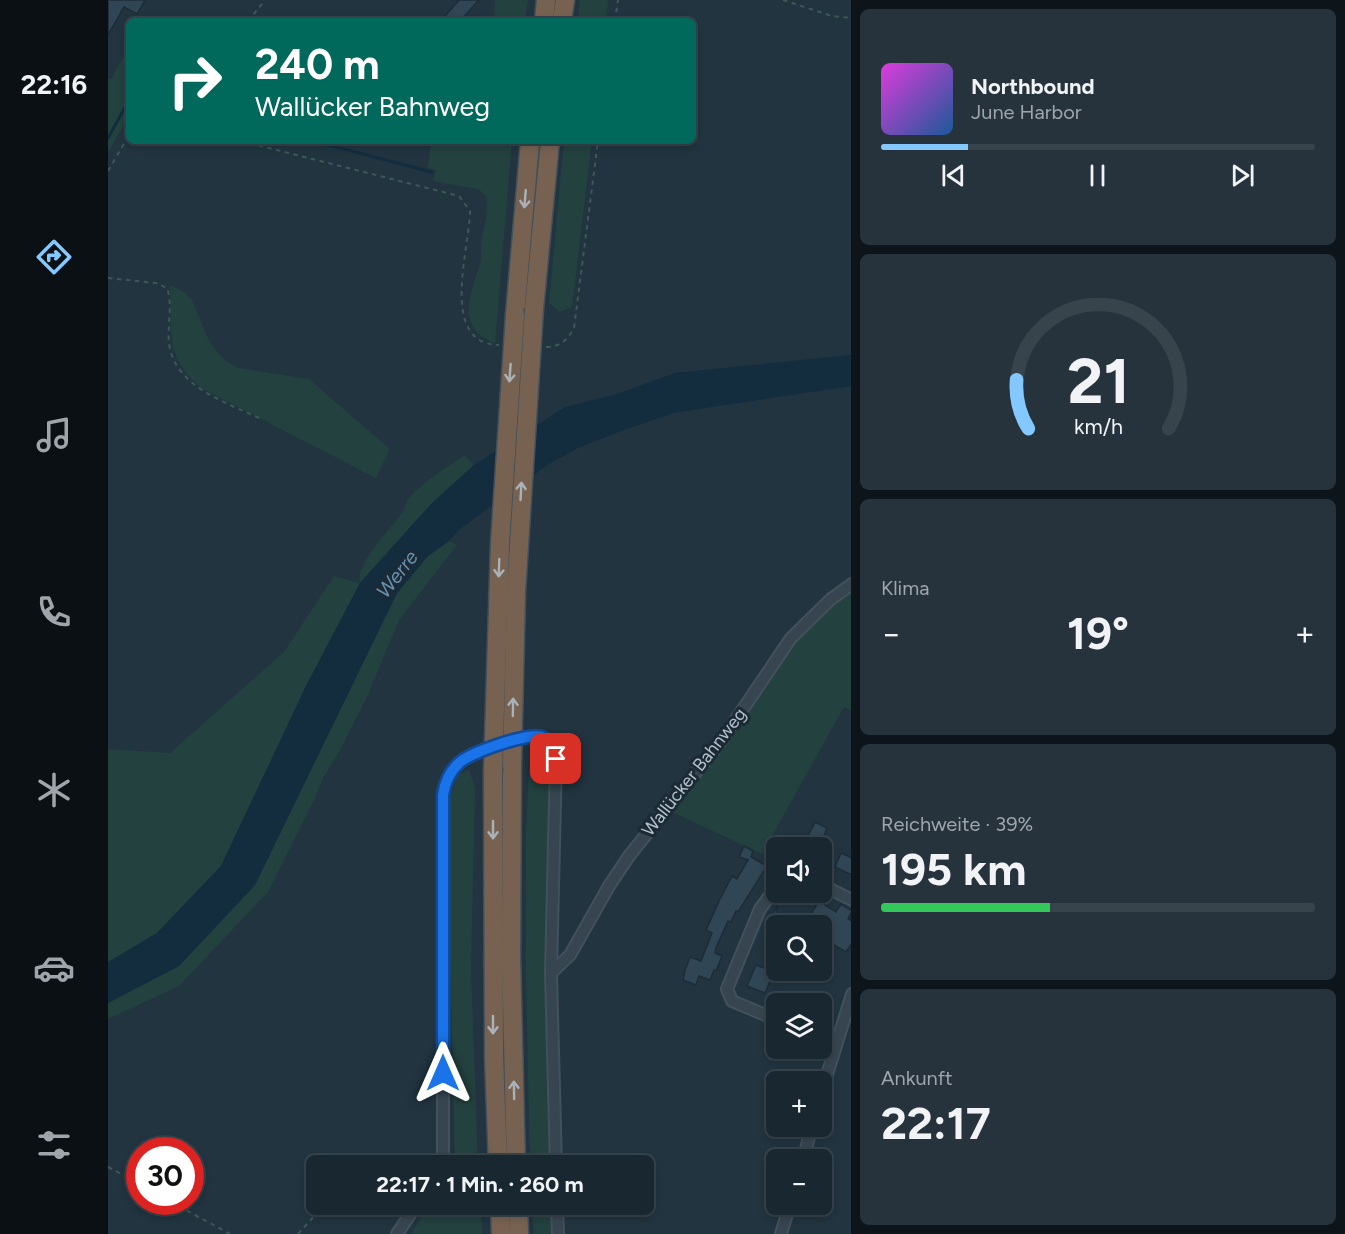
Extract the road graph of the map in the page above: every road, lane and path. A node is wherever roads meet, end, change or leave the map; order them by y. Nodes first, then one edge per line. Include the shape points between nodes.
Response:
1 (265, 0) edge
2 (546, 0) edge
3 (565, 0) edge
4 (618, 0) edge
5 (783, 0) edge
6 (250, 18) edge
7 (544, 18) edge
8 (562, 18) edge
9 (615, 18) edge
10 (851, 18) edge
11 (126, 140) edge
12 (253, 144) edge
13 (530, 144) edge
14 (550, 144) edge
15 (598, 144) edge
16 (108, 171) edge
17 (108, 278) edge
18 (509, 346) dead end
19 (542, 347) dead end
20 (261, 419) dead end
21 (851, 585) edge
22 (832, 890) edge
23 (851, 900) edge
24 (766, 901) edge
25 (551, 973) junction
26 (851, 997) edge
27 (766, 1015) edge
28 (832, 1042) edge
29 (836, 1043) junction
30 (828, 1071) edge
31 (443, 1155) edge
32 (498, 1155) edge
33 (516, 1155) edge
34 (556, 1155) edge
35 (108, 1167) edge
36 (126, 1177) edge
37 (195, 1215) edge
38 (315, 1215) edge
39 (410, 1215) edge
40 (500, 1215) edge
41 (518, 1215) edge
42 (557, 1215) edge
43 (787, 1215) edge
44 (230, 1234) edge
45 (298, 1234) edge
46 (397, 1234) edge
47 (501, 1234) edge
48 (519, 1234) edge
49 (558, 1234) edge
50 (781, 1234) edge

1 - 6 path
2 - 7 highway
3 - 8 highway
4 - 9 path
5 - 10 path
11 - 16 path
12 - 18 path via 459,196 470,211 461,307 477,339 487,345
13 -> 32 highway, bridge via 514,315 500,544 493,772
33 -> 14 highway, bridge via 511,957 516,592 534,309
15 - 19 path via 574,328 568,340
17 - 20 path via 156,283 167,288 169,344 176,363 203,391
21 - 25 street, Wallücker Bahnweg via 791,638 722,740 629,856 570,955
22 - 23 street
24 - 27 street via 727,989 732,1001
25 - 31 street via 556,759 547,741 530,736 469,755 450,772 445,783
25 - 34 street
26 - 29 street
28 - 29 street
29 - 30 street
35 - 36 path
37 - 44 path
38 - 45 path
39 - 46 street
40 - 47 highway
41 - 48 highway
42 - 49 street
43 - 50 street

